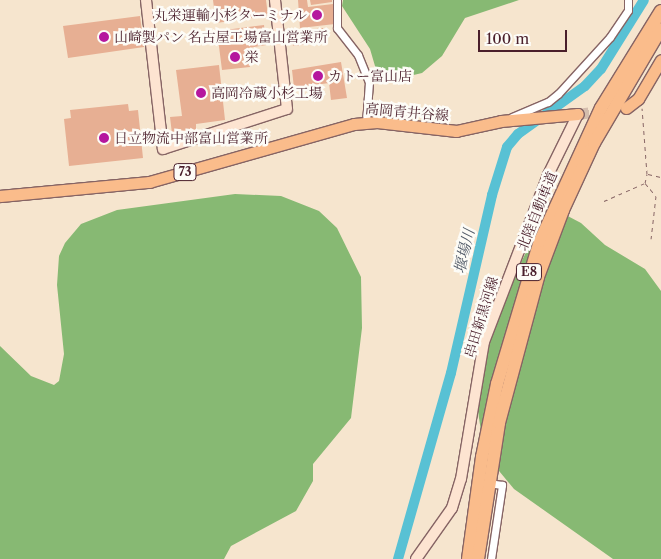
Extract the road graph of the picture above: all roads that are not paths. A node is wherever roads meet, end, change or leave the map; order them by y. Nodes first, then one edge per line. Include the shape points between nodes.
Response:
1 (146, 0) edge
2 (275, 0) edge
3 (337, 0) edge
4 (628, 0) edge
5 (661, 11) edge
6 (661, 29) edge
7 (661, 60) edge
8 (626, 108) dead end
9 (578, 114) joint
10 (501, 122) junction
11 (366, 123) junction
12 (0, 196) edge
13 (495, 484) dead end
14 (416, 559) edge
15 (468, 559) edge
16 (478, 559) edge
17 (491, 559) edge

1 - 2 main road via 163,149 288,109
3 - 11 street via 338,28 358,55 369,82
4 - 10 street via 628,10 610,37 558,94 548,102
5 - 15 highway, 北陸自動車道 / E8 via 601,108 540,241 497,384 482,457
6 - 16 highway, 北陸自動車道 / E8 via 594,143 538,277 499,423
7 - 8 main road via 638,98
9 - 10 main road, 高岡青井谷線 / 73
9 - 14 main road, 串田新黒河線 via 548,176 484,342 464,480 452,508
10 - 11 main road, 高岡青井谷線 / 73 via 456,132
11 - 12 main road, 高岡青井谷線 / 73 via 149,182
13 - 17 street via 502,485

